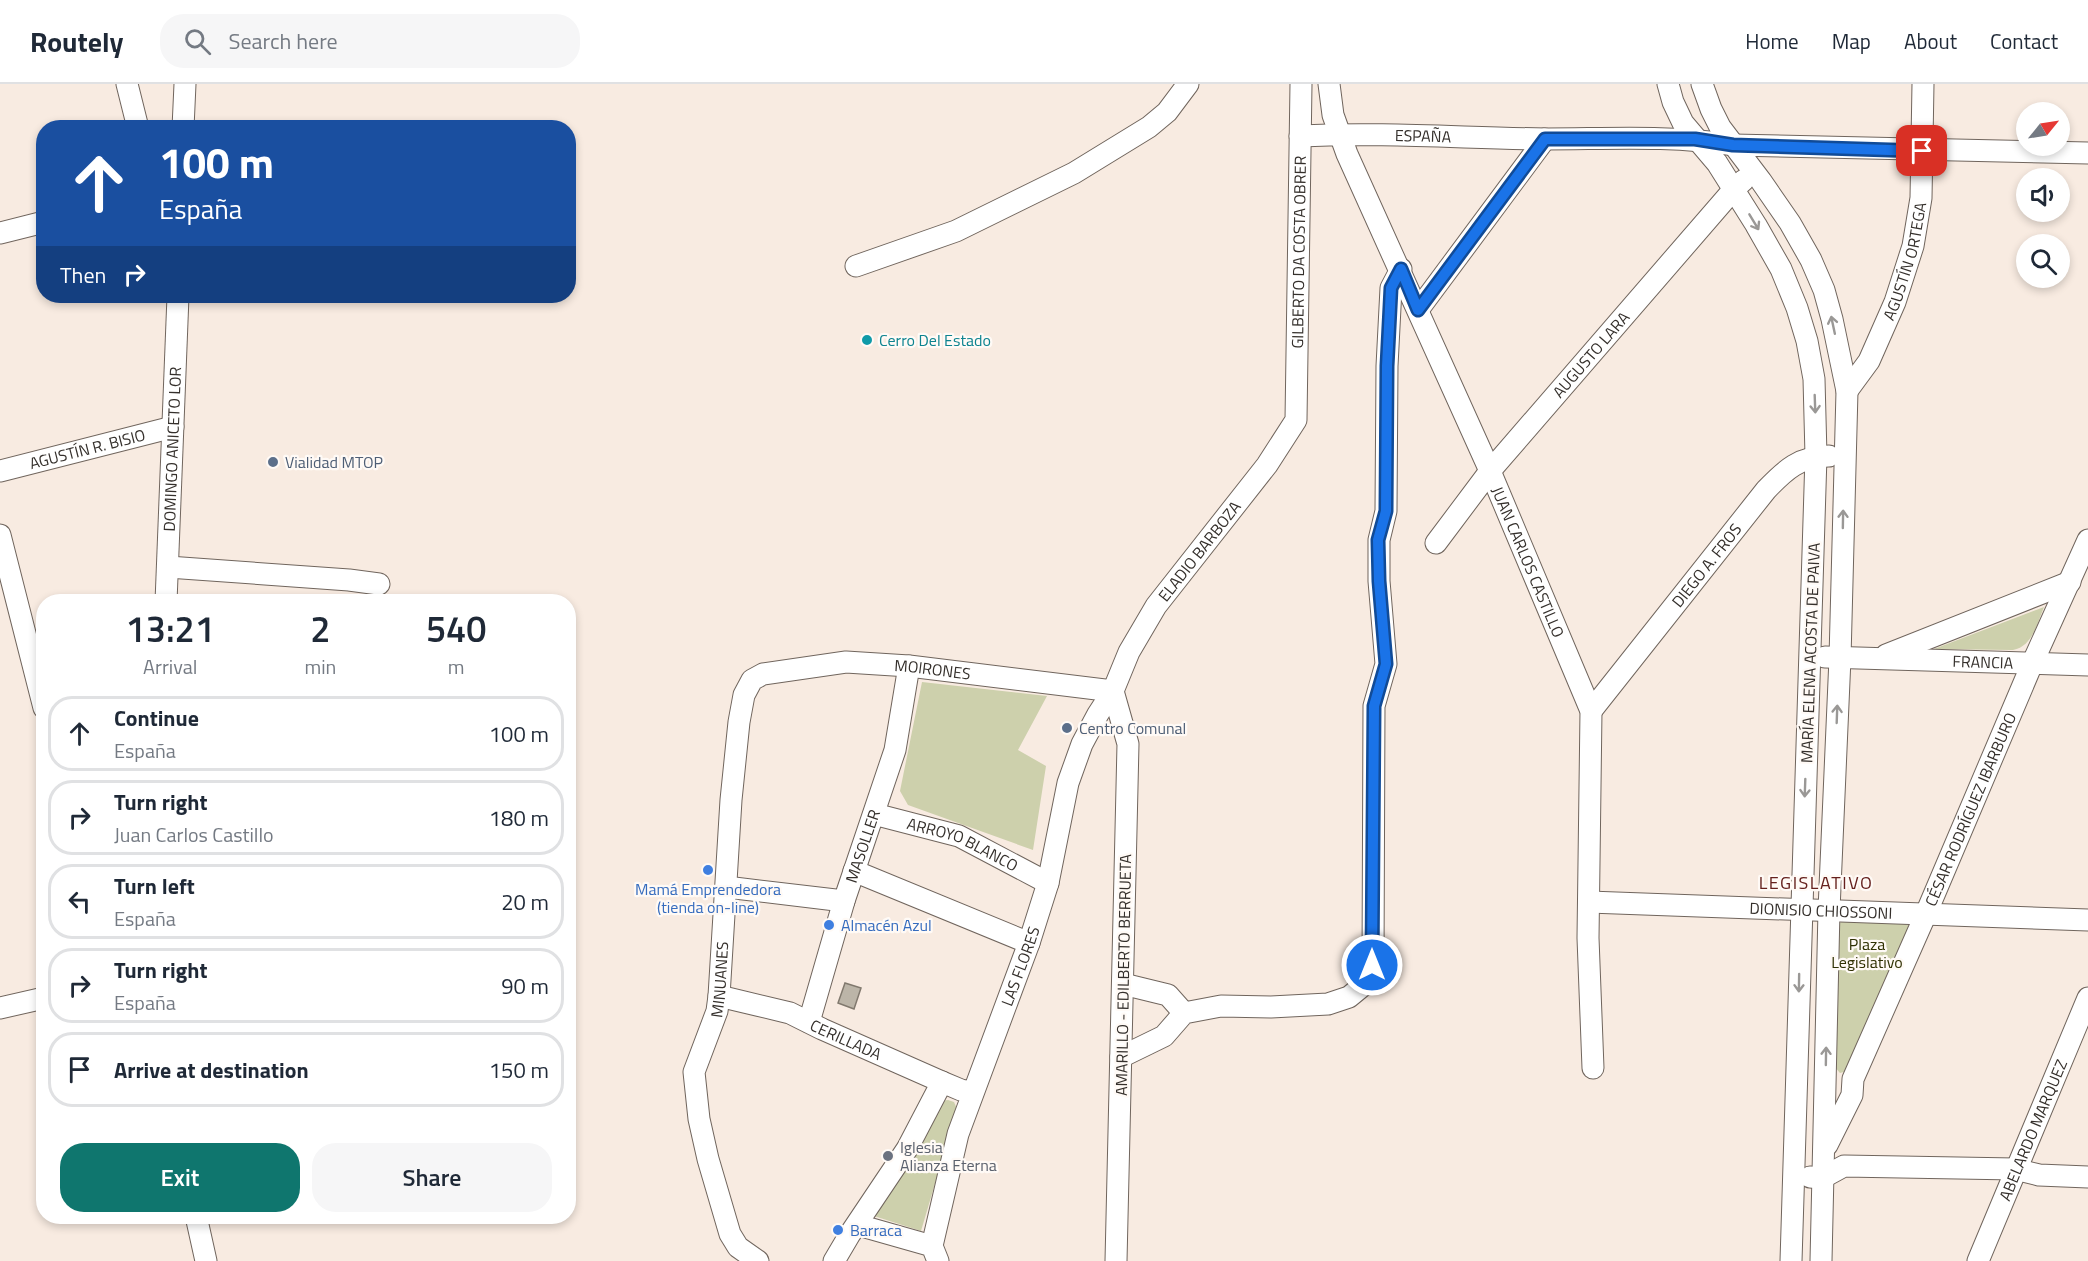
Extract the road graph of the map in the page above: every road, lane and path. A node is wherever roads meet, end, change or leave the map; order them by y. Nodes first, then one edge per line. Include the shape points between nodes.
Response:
1 (127, 84) edge
2 (185, 84) edge
3 (1188, 84) edge
4 (1301, 84) edge
5 (1329, 84) edge
6 (1668, 84) edge
7 (1702, 84) edge
8 (1923, 84) edge
9 (136, 120) edge
10 (183, 120) edge
11 (1339, 134) junction
12 (1300, 136) junction
13 (1545, 139) junction
14 (1695, 139) junction
15 (1733, 145) junction
16 (1922, 151) junction
17 (2088, 153) edge
18 (1754, 172) junction
19 (1734, 189) junction
20 (36, 224) edge
21 (0, 233) edge
22 (856, 266) dead end
23 (1401, 269) junction
24 (178, 303) edge
25 (1418, 310) junction
26 (1847, 391) junction
27 (1296, 420) joint
28 (173, 427) junction
29 (1816, 456) junction
30 (1844, 456) junction
31 (0, 471) edge
32 (1490, 471) junction
33 (0, 535) edge
34 (2088, 540) edge
35 (1436, 543) dead end
36 (168, 567) junction
37 (2070, 582) junction
38 (379, 584) dead end
39 (166, 594) edge
40 (1810, 656) junction
41 (1840, 658) junction
42 (1877, 659) junction
43 (2032, 664) junction
44 (2088, 665) edge
45 (909, 666) junction
46 (36, 677) edge
47 (752, 680) joint
48 (1113, 691) junction
49 (1591, 711) junction
50 (874, 814) junction
51 (854, 871) junction
52 (1048, 883) junction
53 (726, 887) junction
54 (844, 901) junction
55 (1589, 902) junction
56 (1801, 910) junction
57 (1829, 910) junction
58 (1925, 916) junction
59 (2088, 920) edge
60 (1029, 943) junction
61 (1123, 984) junction
62 (719, 996) junction
63 (2088, 998) edge
64 (36, 1000) edge
65 (0, 1008) edge
66 (1184, 1013) junction
67 (809, 1022) junction
68 (1121, 1057) junction
69 (1593, 1068) dead end
70 (1853, 1079) junction
71 (1826, 1081) junction
72 (942, 1083) junction
73 (972, 1092) junction
74 (1795, 1150) junction
75 (1823, 1153) junction
76 (1844, 1167) junction
77 (2015, 1169) junction
78 (1794, 1176) junction
79 (2088, 1177) edge
80 (1822, 1178) junction
81 (198, 1224) edge
82 (858, 1225) junction
83 (935, 1254) edge
84 (206, 1261) edge
85 (758, 1261) edge
86 (834, 1261) edge
87 (1116, 1261) edge
88 (1791, 1261) edge
89 (1821, 1261) edge
90 (1978, 1261) edge

1 - 9 street
2 - 10 street
3 - 22 street via 1167,112 1149,127 1074,173 956,231
4 - 12 street, GILBERTO DA COSTA OBRER
5 - 11 street, JUAN CARLOS CASTILLO
6 - 14 street, MARÍA ELENA ACOSTA DE PAIVA via 1683,123
7 - 15 street, MARÍA ELENA ACOSTA DE PAIVA via 1711,109
8 - 16 street, AGUSTÍN ORTEGA
11 - 12 street, ESPAÑA
11 - 13 street, ESPAÑA
11 - 23 street, JUAN CARLOS CASTILLO
12 - 27 street, GILBERTO DA COSTA OBRER
13 - 14 street, ESPAÑA
13 - 25 street
14 - 15 street, ESPAÑA
14 - 19 street, MARÍA ELENA ACOSTA DE PAIVA
15 - 16 street, ESPAÑA
15 - 18 street, MARÍA ELENA ACOSTA DE PAIVA
16 - 17 street, ESPAÑA
16 - 26 street, AGUSTÍN ORTEGA via 1921,198 1913,246 1895,302 1869,361
18 - 19 street, AUGUSTO LARA
26 -> 18 street, MARÍA ELENA ACOSTA DE PAIVA via 1824,290 1790,223
19 -> 29 street, MARÍA ELENA ACOSTA DE PAIVA via 1781,269 1808,340 1814,380
19 - 32 street, AUGUSTO LARA
20 - 21 street
23 - 25 street, JUAN CARLOS CASTILLO
23 - 66 street via 1391,288 1386,511 1378,540 1386,664 1374,706 1372,965 1366,983 1349,997 1328,1004 1221,1006
24 - 28 street, DOMINGO ANICETO LOR
25 - 32 street, JUAN CARLOS CASTILLO
26 - 30 street, MARÍA ELENA ACOSTA DE PAIVA
27 - 48 street, ELADIO BARBOZA via 1267,465 1155,606
28 - 31 street, AGUSTÍN R. BISIO
28 - 36 street, DOMINGO ANICETO LOR
29 - 30 street, DIEGO A. FROS
29 - 40 street, MARÍA ELENA ACOSTA DE PAIVA
29 - 49 street, DIEGO A. FROS via 1786,469 1766,490
41 -> 30 street, MARÍA ELENA ACOSTA DE PAIVA
32 - 35 street, AUGUSTO LARA
32 - 49 street, JUAN CARLOS CASTILLO
33 - 46 street
34 - 37 street, CÉSAR RODRÍGUEZ IBARBURO
36 - 38 street
36 - 39 street, DOMINGO ANICETO LOR
37 - 42 street, FRANCIA
37 - 43 street, CÉSAR RODRÍGUEZ IBARBURO
40 - 41 street, FRANCIA
40 -> 56 street, MARÍA ELENA ACOSTA DE PAIVA
41 - 42 street, FRANCIA
57 -> 41 street, MARÍA ELENA ACOSTA DE PAIVA
42 - 43 street, FRANCIA
43 - 44 street, FRANCIA
43 - 58 street, CÉSAR RODRÍGUEZ IBARBURO
45 - 47 street, MOIRONES via 846,662 763,674
45 - 48 street, MOIRONES
45 - 50 street, MASOLLER via 895,750
47 - 53 street, MINUANES via 744,695 739,722
48 - 52 street, LAS FLORES via 1082,744 1068,783
48 - 61 street, AMARILLO - EDILBERTO BERRUETA via 1128,744
49 - 55 street, JUAN CARLOS CASTILLO
50 - 51 street, MASOLLER
50 - 52 street, ARROYO BLANCO via 959,836
51 - 54 street, MASOLLER
51 - 60 street
52 - 60 street, LAS FLORES
53 - 54 street
53 - 62 street, MINUANES
54 - 67 street, MASOLLER
55 - 56 street, DIONISIO CHIOSSONI
55 - 69 street, JUAN CARLOS CASTILLO
56 - 57 street, DIONISIO CHIOSSONI
56 -> 74 street, MARÍA ELENA ACOSTA DE PAIVA
57 - 58 street, DIONISIO CHIOSSONI
71 -> 57 street, MARÍA ELENA ACOSTA DE PAIVA
58 - 59 street, DIONISIO CHIOSSONI
58 - 70 street, CÉSAR RODRÍGUEZ IBARBURO
60 - 73 street, LAS FLORES
61 - 66 street via 1168,995
61 - 68 street, AMARILLO - EDILBERTO BERRUETA
62 - 67 street, CERILLADA via 790,1013
62 - 85 street, MINUANES via 694,1072 699,1119 730,1234 738,1247
63 - 77 street, ABELARDO MARQUEZ
64 - 65 street
66 - 68 street via 1164,1036
67 - 72 street, CERILLADA
68 - 87 street, AMARILLO - EDILBERTO BERRUETA
70 - 71 street via 1839,1084
70 - 75 street, CÉSAR RODRÍGUEZ IBARBURO via 1852,1095
71 - 75 street, MARÍA ELENA ACOSTA DE PAIVA
72 - 73 street, CERILLADA
72 - 82 street via 907,1149
73 - 83 street, LAS FLORES via 958,1134
74 - 75 street
74 - 78 street, MARÍA ELENA ACOSTA DE PAIVA
75 - 76 street
75 - 80 street, MARÍA ELENA ACOSTA DE PAIVA
76 - 77 street
76 - 80 street
77 - 79 street
77 - 90 street, ABELARDO MARQUEZ
78 - 80 street
78 - 88 street, MARÍA ELENA ACOSTA DE PAIVA
80 - 89 street, MARÍA ELENA ACOSTA DE PAIVA
81 - 84 street
82 - 83 street
82 - 86 street

